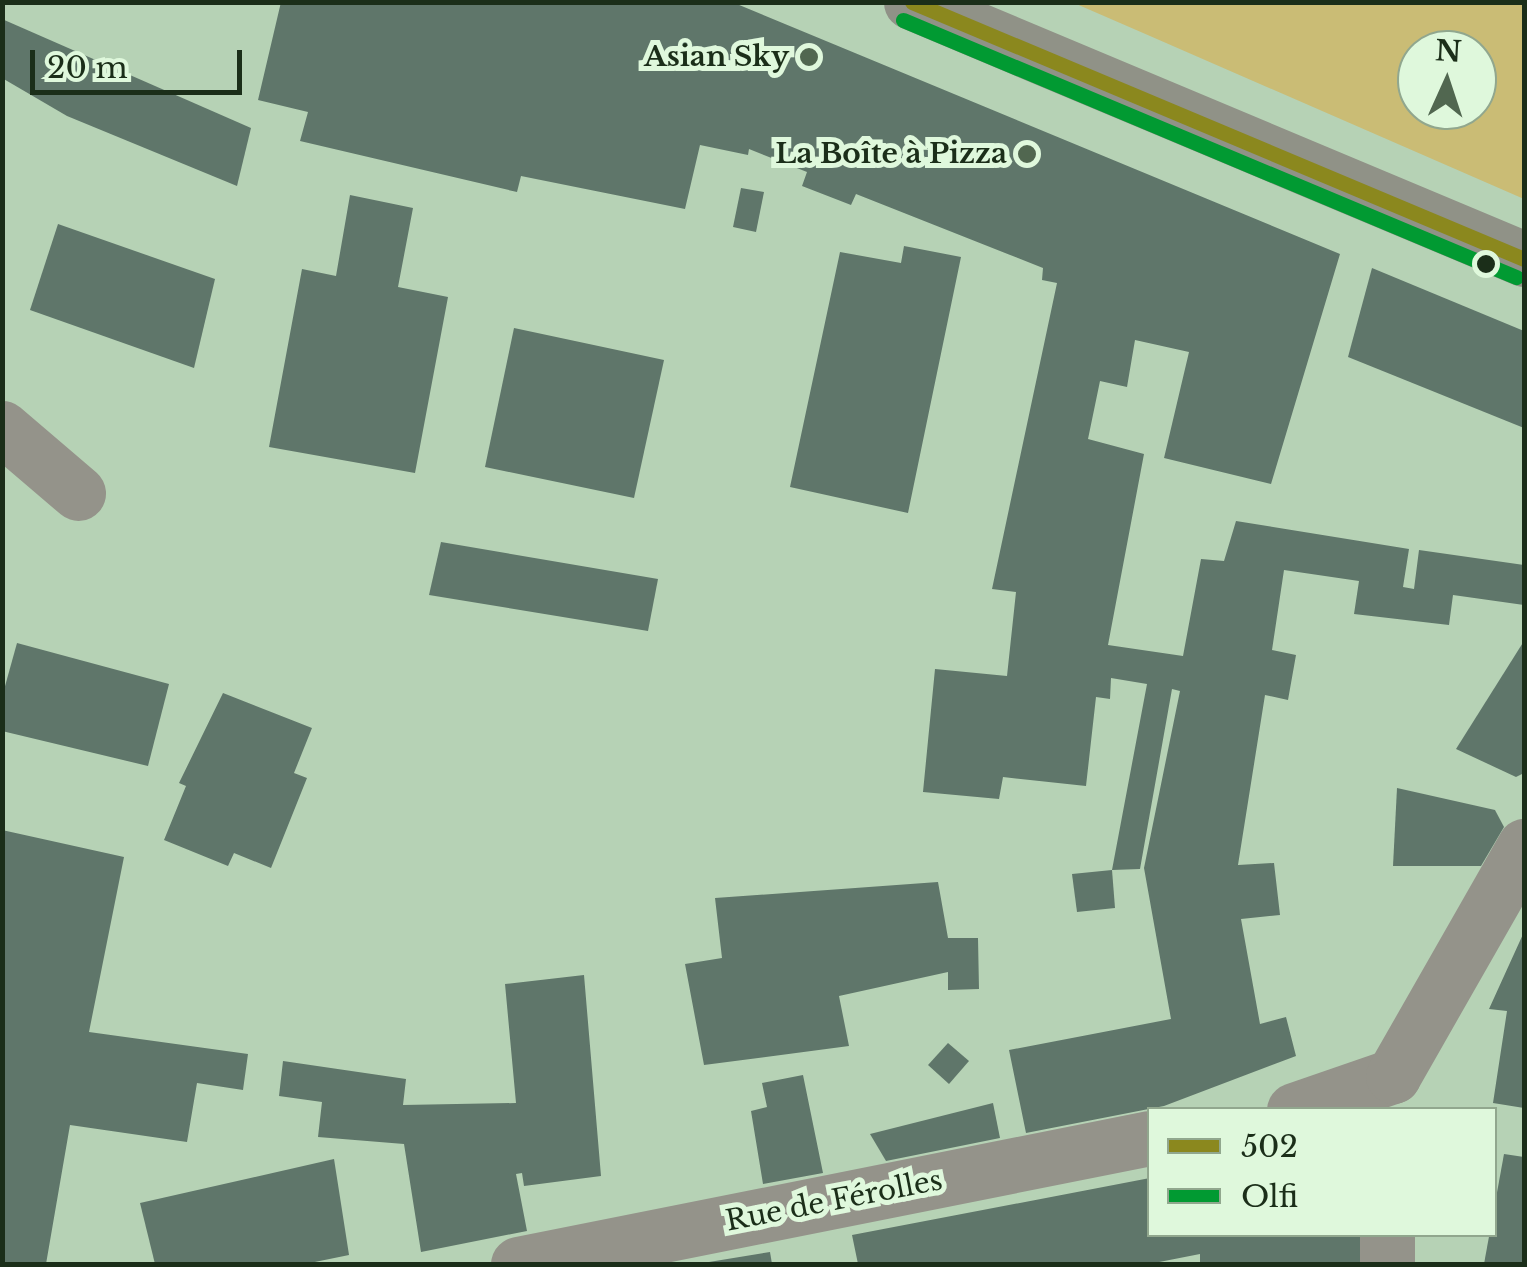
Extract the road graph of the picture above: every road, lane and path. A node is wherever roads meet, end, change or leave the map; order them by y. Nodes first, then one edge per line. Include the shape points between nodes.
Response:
1 (912, 2) edge
2 (1524, 259) edge
3 (2, 428) edge
4 (78, 493) dead end
5 (1524, 846) edge
6 (1392, 1093) edge
7 (1311, 1107) edge
8 (1147, 1139) edge
9 (1387, 1237) edge
10 (518, 1264) edge
11 (1386, 1264) edge

1 - 2 main road
3 - 4 street
5 - 6 street
6 - 7 street
8 - 10 street, Rue de Férolles
9 - 11 street

